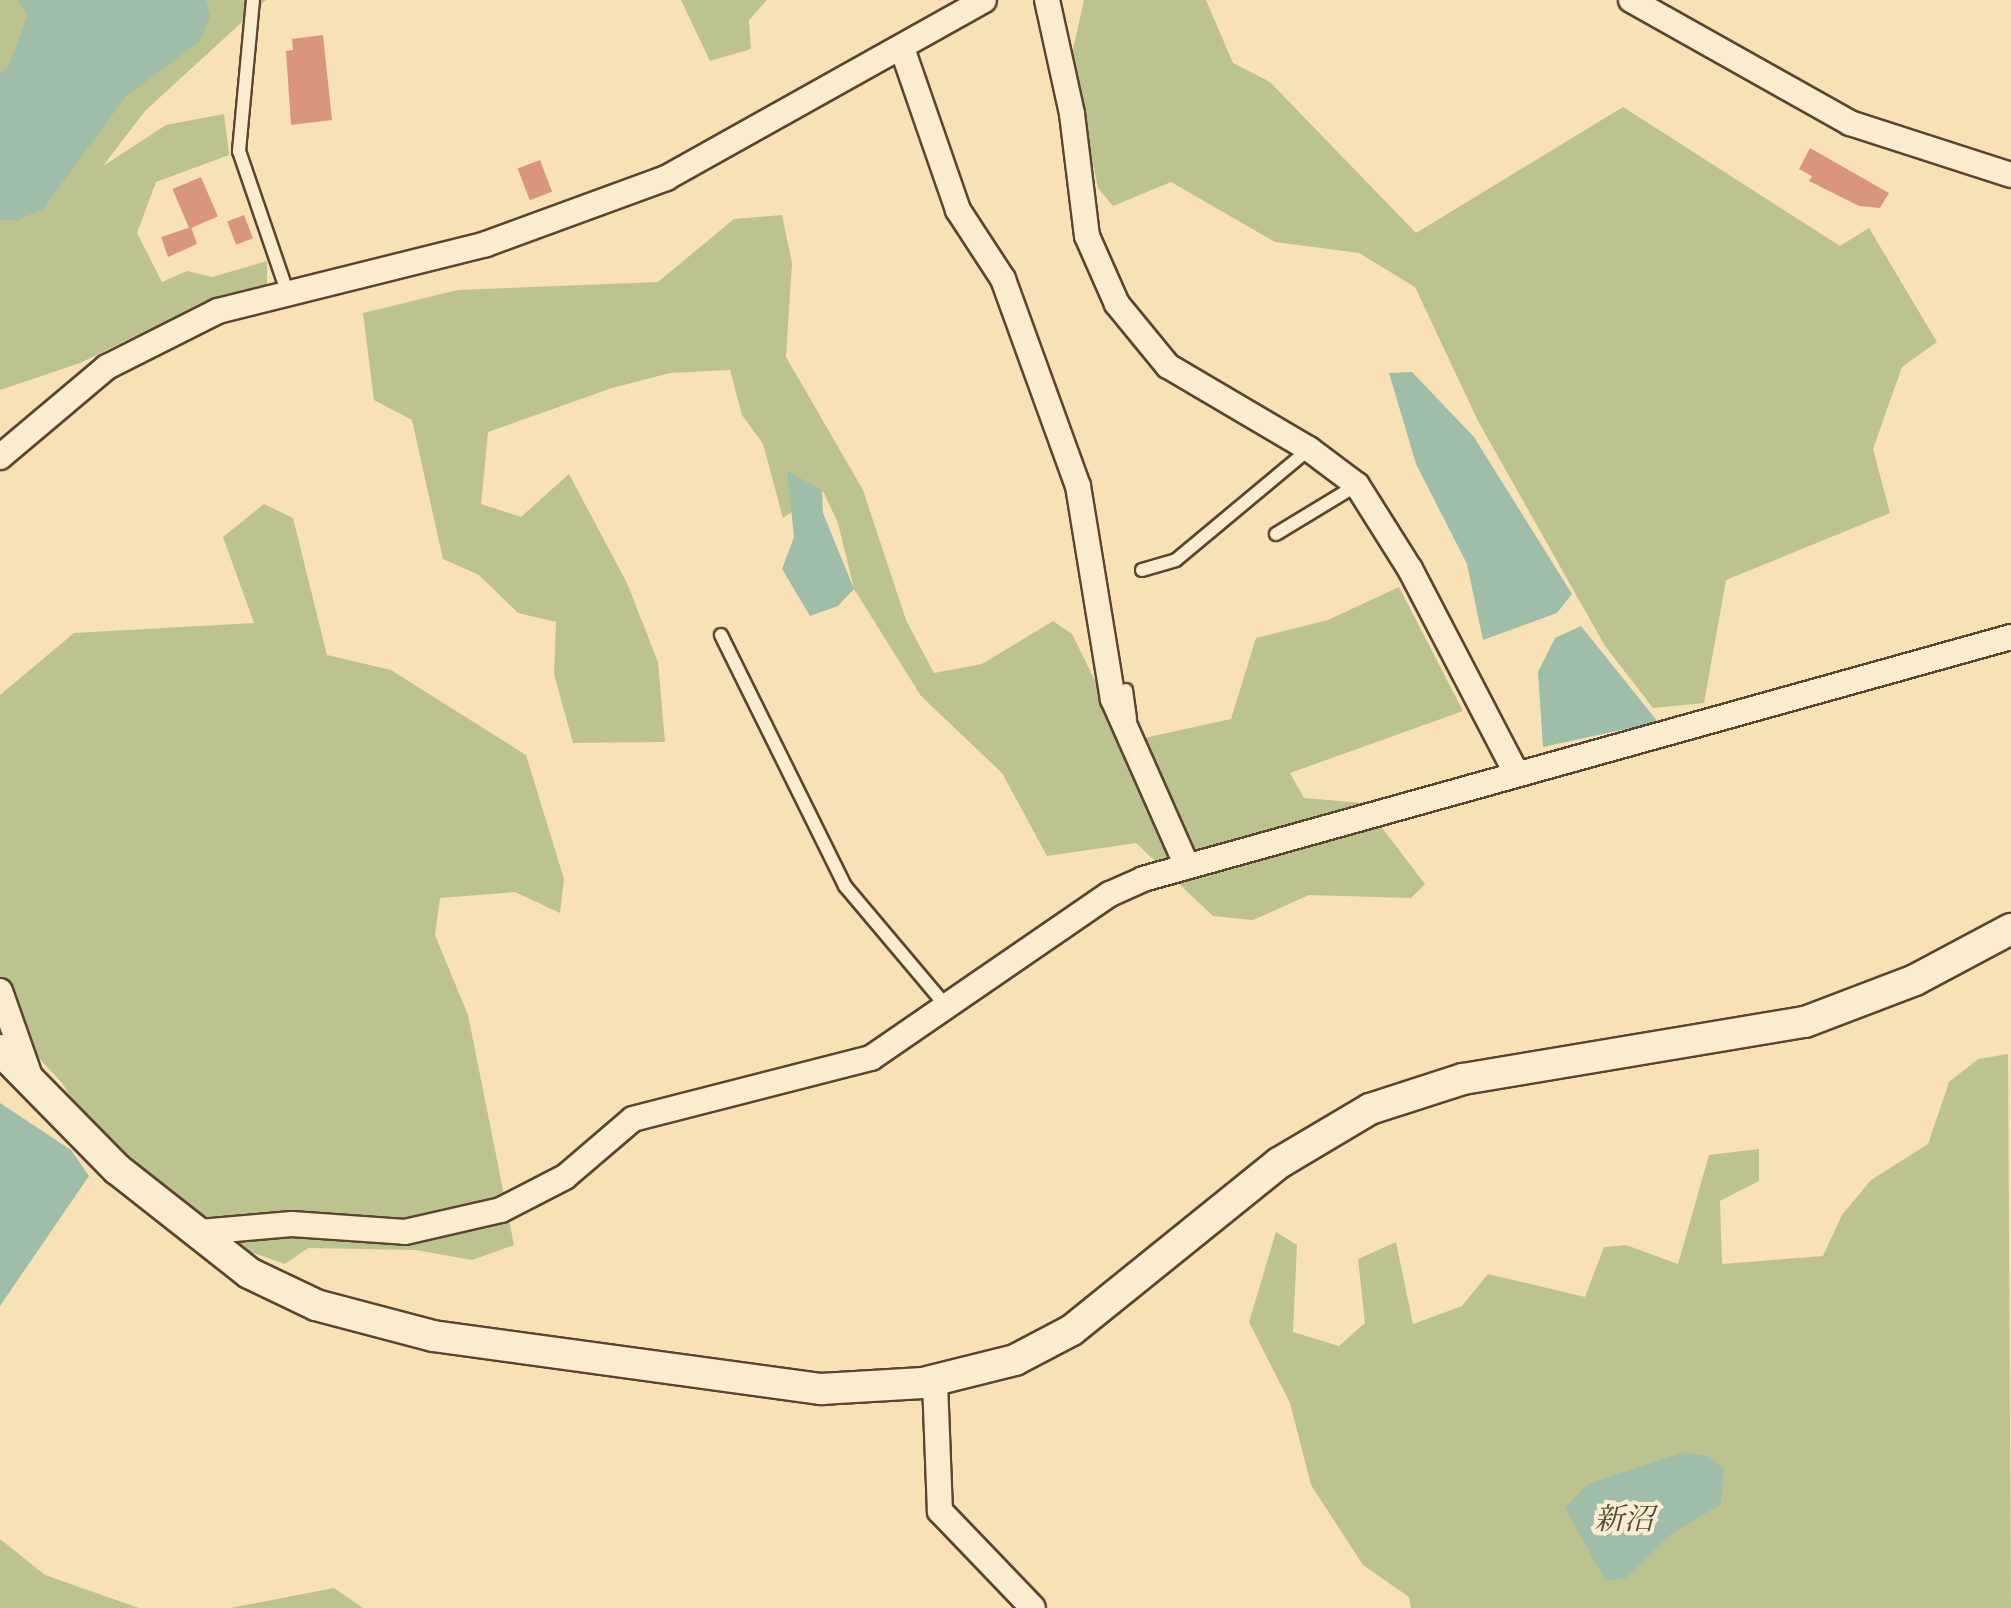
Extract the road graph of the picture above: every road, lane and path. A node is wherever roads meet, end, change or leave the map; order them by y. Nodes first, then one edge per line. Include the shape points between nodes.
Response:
1 (253, 0) edge
2 (984, 0) edge
3 (1047, 0) edge
4 (1631, 0) edge
5 (903, 51) junction
6 (2011, 175) edge
7 (288, 294) junction
8 (1309, 449) junction
9 (0, 457) edge
10 (1357, 485) junction
11 (1276, 534) dead end
12 (1142, 570) dead end
13 (721, 635) dead end
14 (2011, 637) edge
15 (1126, 690) dead end
16 (1132, 734) junction
17 (1515, 771) junction
18 (1187, 866) junction
19 (2011, 929) edge
20 (0, 991) edge
21 (947, 1007) junction
22 (0, 1050) edge
23 (32, 1084) junction
24 (200, 1232) junction
25 (935, 1382) junction
26 (1033, 1608) edge

1 - 7 lane via 239,151
2 - 5 street
3 - 8 street via 1072,114 1087,236 1117,304 1168,366
4 - 6 street via 1850,123
5 - 7 street via 666,178 560,221
5 - 16 street via 958,210 1003,279 1078,486 1113,699
7 - 9 street via 218,311 119,360
8 - 10 street
8 - 12 lane via 1176,560
10 - 11 lane
10 - 17 street via 1410,569
13 - 21 lane via 845,886
14 - 17 street via 1742,715
15 - 16 lane
16 - 18 street
17 - 18 street
18 - 21 street via 1110,894
19 - 25 street via 1915,980 1805,1022 1463,1079 1370,1109 1279,1163 1072,1330 1015,1360
20 - 23 street
21 - 24 street via 871,1058 633,1119 565,1177 501,1210 405,1232 292,1224
22 - 23 street
23 - 24 street via 117,1169
24 - 25 street via 249,1273 316,1305 433,1336 821,1389
25 - 26 street via 940,1511

